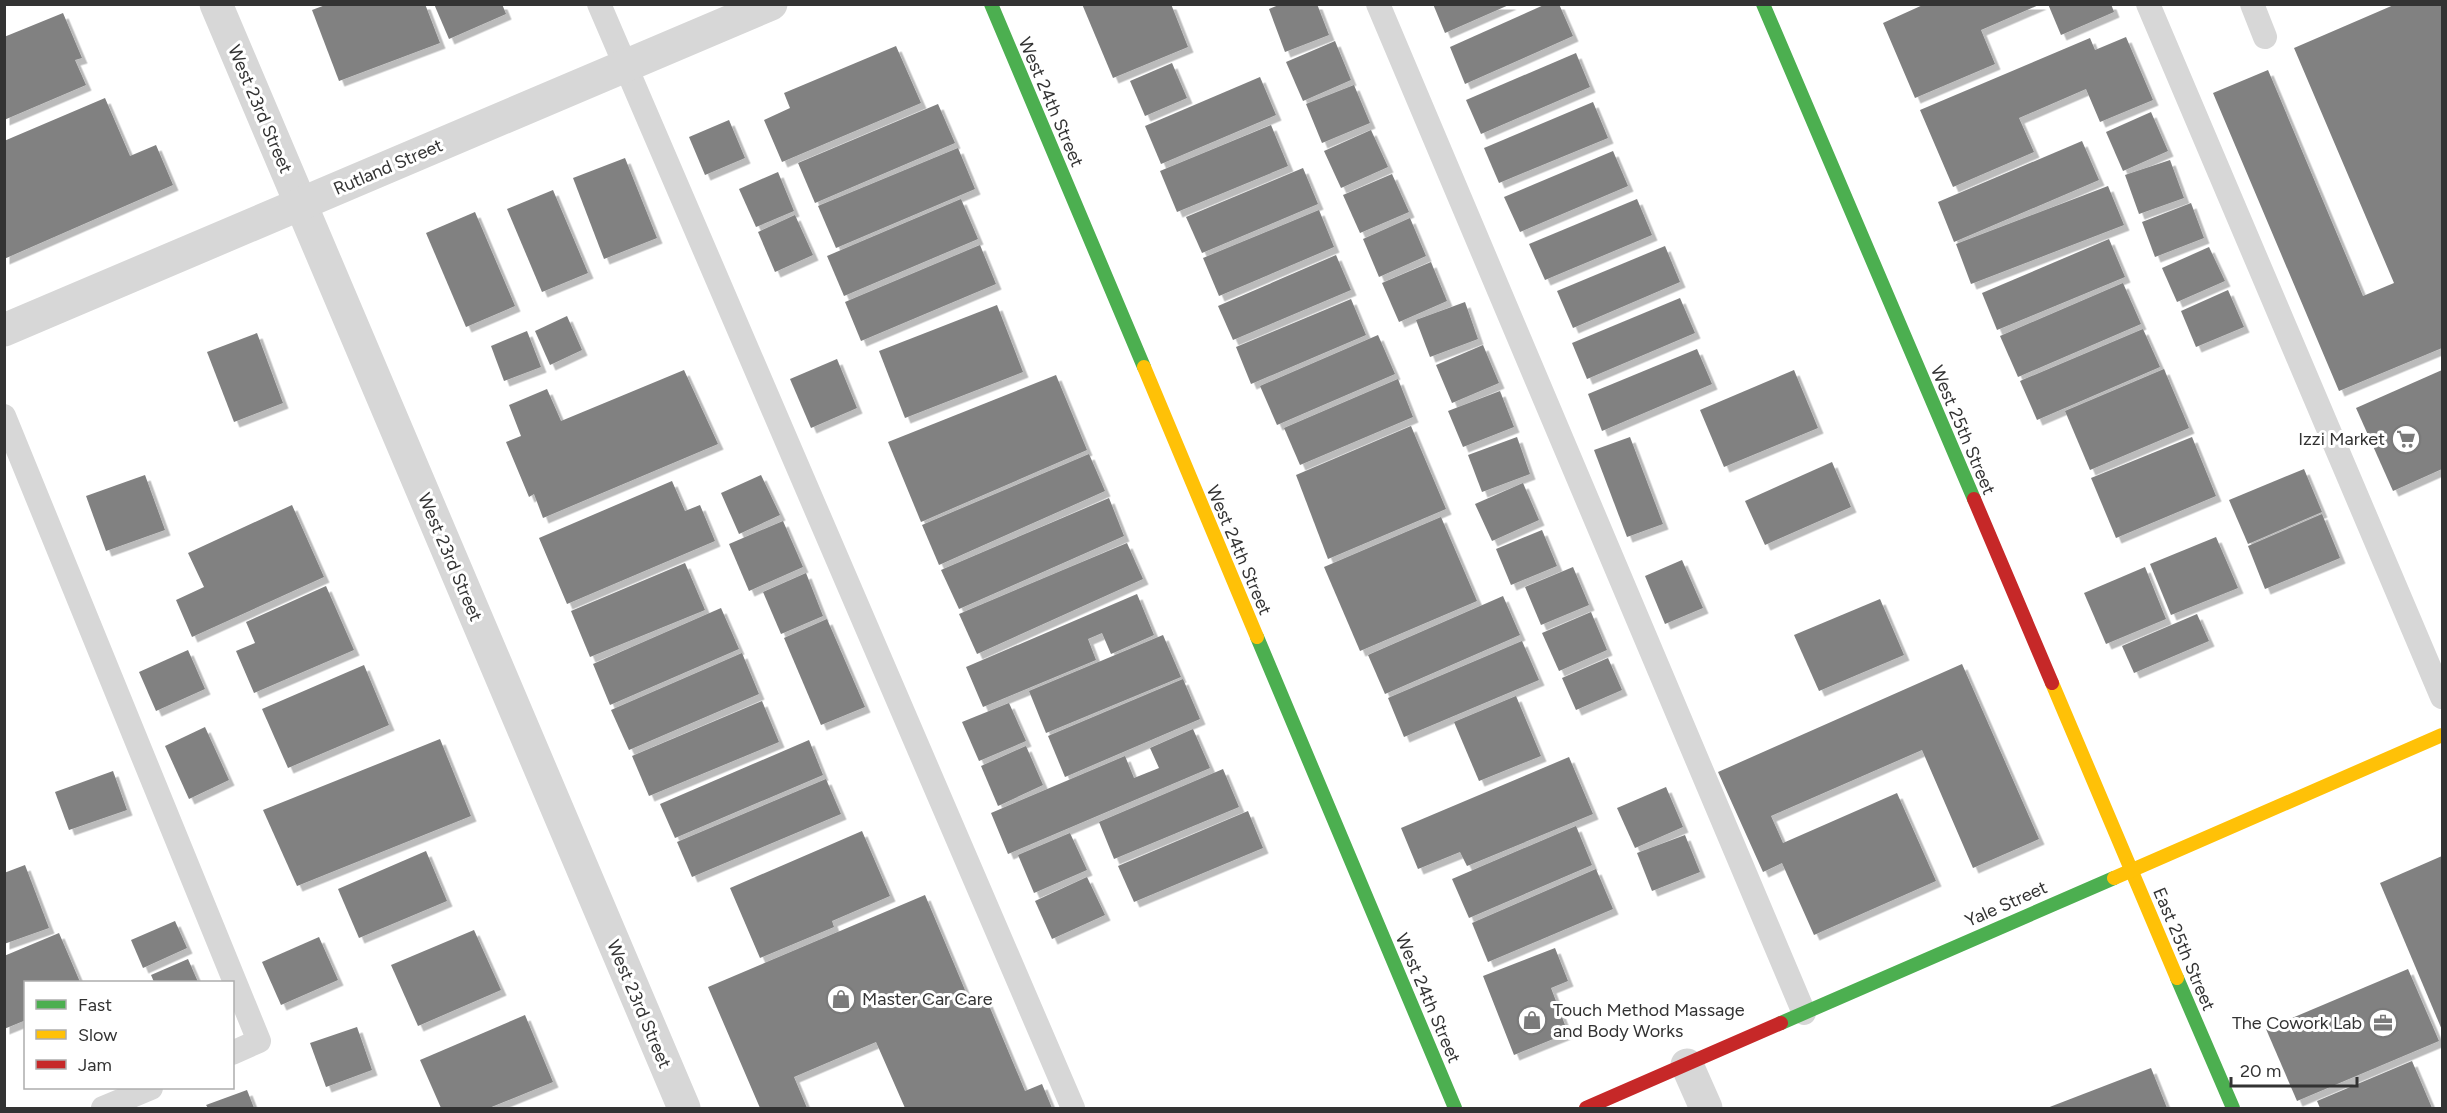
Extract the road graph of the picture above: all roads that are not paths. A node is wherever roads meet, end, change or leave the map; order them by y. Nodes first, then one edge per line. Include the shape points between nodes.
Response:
1 (216, 4) edge
2 (599, 4) edge
3 (771, 4) edge
4 (991, 4) edge
5 (1378, 4) edge
6 (1763, 4) edge
7 (2148, 4) edge
8 (2252, 4) edge
9 (2265, 37) dead end
10 (625, 67) junction
11 (300, 204) junction
12 (4, 330) edge
13 (4, 416) edge
14 (2442, 697) edge
15 (2442, 735) edge
16 (2131, 869) junction
17 (1804, 1013) junction
18 (234, 1052) edge
19 (1687, 1065) junction
20 (150, 1089) edge
21 (103, 1108) edge
22 (684, 1108) edge
23 (1073, 1108) edge
24 (1455, 1108) edge
25 (1586, 1108) edge
26 (1706, 1108) edge
27 (2233, 1108) edge

1 - 11 street, West 23rd Street
2 - 10 lane
3 - 10 street, Rutland Street
4 - 24 street, West 24th Street
5 - 17 lane
6 - 16 street, West 25th Street
7 - 14 lane
8 - 9 lane
10 - 11 street, Rutland Street
10 - 23 lane
11 - 12 street, Rutland Street
11 - 22 street, West 23rd Street
13 - 18 lane via 259,1041
15 - 16 street, Yale Street
16 - 17 street, Yale Street
16 - 27 street, East 25th Street
17 - 19 street, Yale Street
19 - 25 street, Yale Street
19 - 26 street
20 - 21 lane

